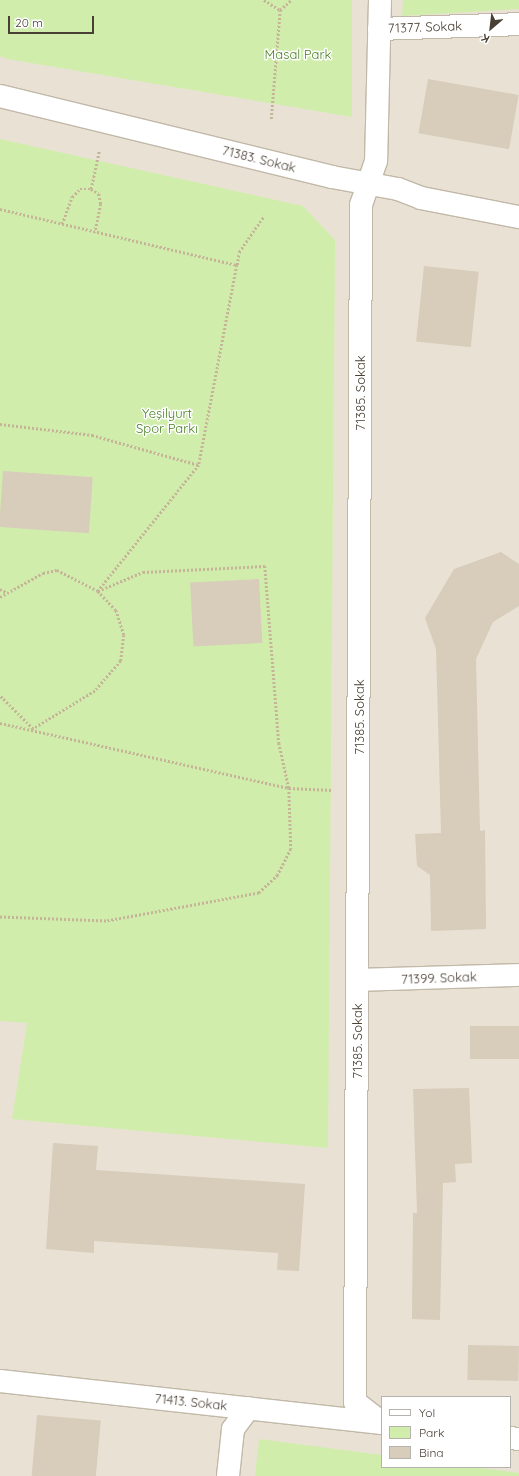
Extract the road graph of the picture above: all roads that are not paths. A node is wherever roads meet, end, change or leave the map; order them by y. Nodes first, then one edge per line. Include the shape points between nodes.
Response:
1 (380, 0) edge
2 (519, 24) edge
3 (379, 29) junction
4 (0, 96) edge
5 (369, 182) junction
6 (519, 217) edge
7 (519, 975) edge
8 (359, 980) junction
9 (0, 1381) edge
10 (249, 1408) junction
11 (381, 1422) edge
12 (381, 1423) edge
13 (228, 1476) edge

1 - 3 street, 71385. Sokak
2 - 3 street, 71377. Sokak
3 - 5 street, 71385. Sokak via 376,161
4 - 5 street, 71383. Sokak via 332,177
5 - 6 street, 71383. Sokak via 421,198
5 - 8 street, 71385. Sokak via 361,213
7 - 8 street, 71399. Sokak
8 - 11 street, 71385. Sokak via 355,1402
9 - 10 street, 71413. Sokak
10 - 12 street, 71413. Sokak
10 - 13 street via 233,1429

